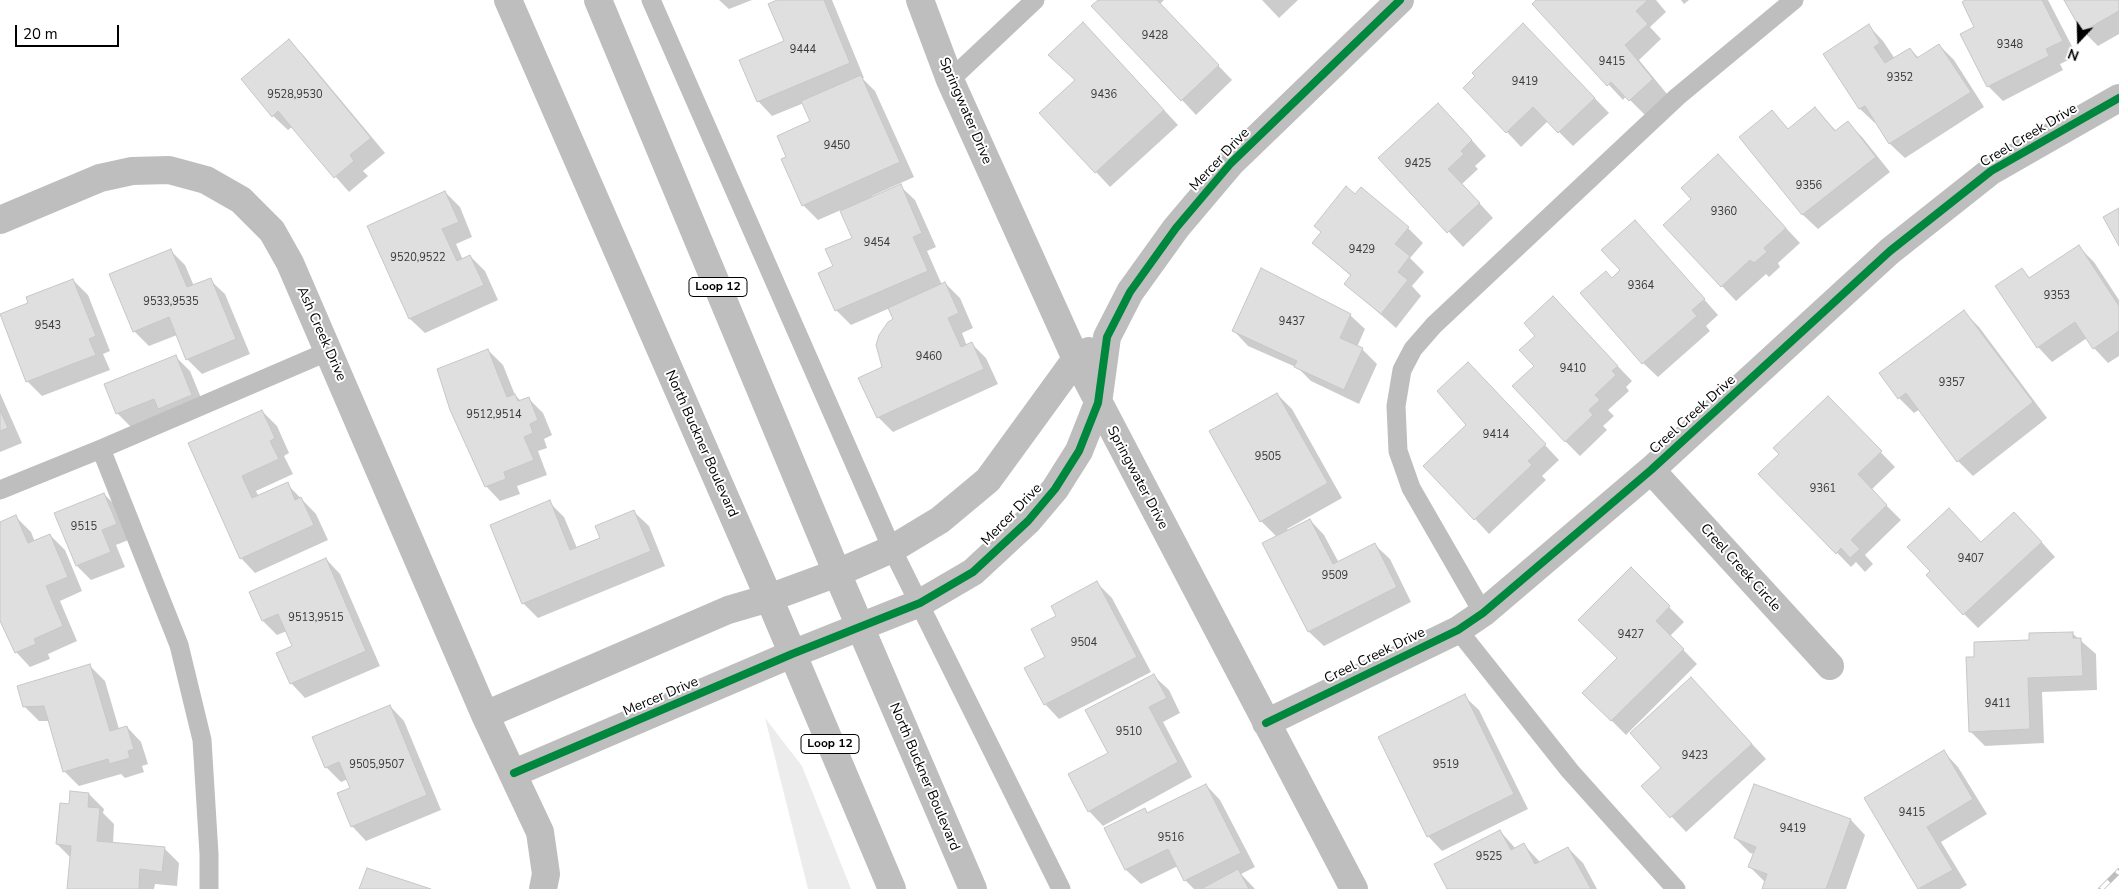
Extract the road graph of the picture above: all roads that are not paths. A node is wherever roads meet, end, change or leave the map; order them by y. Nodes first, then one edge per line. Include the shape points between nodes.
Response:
1 (508, 0) edge
2 (598, 0) edge
3 (650, 0) edge
4 (920, 0) edge
5 (1035, 0) edge
6 (1400, 0) edge
7 (1794, 0) edge
8 (950, 80) junction
9 (2119, 98) edge
10 (0, 220) edge
11 (1107, 337) junction
12 (329, 351) junction
13 (1076, 360) junction
14 (1098, 403) junction
15 (101, 449) junction
16 (1651, 470) junction
17 (0, 490) edge
18 (892, 549) junction
19 (837, 573) junction
20 (769, 598) junction
21 (920, 604) junction
22 (1483, 613) junction
23 (861, 629) junction
24 (1458, 630) junction
25 (792, 654) junction
26 (1830, 666) dead end
27 (485, 716) junction
28 (1266, 722) junction
29 (514, 773) junction
30 (209, 889) edge
31 (543, 889) edge
32 (892, 889) edge
33 (973, 889) edge
34 (1061, 889) edge
35 (1354, 889) edge
36 (1676, 889) edge

1 - 20 street, North Buckner Boulevard / Loop 12
2 - 19 street, North Buckner Boulevard / Loop 12
3 - 18 lane
4 - 8 street, Springwater Drive
5 - 8 lane
6 - 11 street, Mercer Drive via 1231,163 1176,228 1130,292
7 - 22 lane via 1677,97 1441,318 1413,349 1402,370 1396,406 1398,451 1411,488
8 - 13 street, Springwater Drive
9 - 16 street, Creel Creek Drive via 1991,171 1898,245
10 - 12 street, Ash Creek Drive via 100,178 132,171 169,170 206,180 241,200 272,231 290,263
11 - 13 street, Mercer Drive
11 - 14 street, Mercer Drive
12 - 15 lane
12 - 27 street, Ash Creek Drive
13 - 14 street, Springwater Drive
13 - 18 street, Mercer Drive via 988,480 940,520
14 - 21 street, Mercer Drive via 1078,451 1055,489 1028,521 972,572
14 - 28 street, Springwater Drive
15 - 17 lane
15 - 30 lane via 179,645 202,740
16 - 22 street, Creel Creek Drive
16 - 26 street, Creel Creek Circle
18 - 19 street, Mercer Drive
18 - 21 lane
19 - 20 street, Mercer Drive
19 - 23 street, North Buckner Boulevard / Loop 12
20 - 25 street, North Buckner Boulevard / Loop 12
20 - 27 street, Mercer Drive via 728,610
21 - 23 street, Mercer Drive
21 - 34 lane
22 - 24 street, Creel Creek Drive
23 - 25 street, Mercer Drive
23 - 33 street, North Buckner Boulevard / Loop 12
24 - 28 street, Creel Creek Drive
24 - 36 lane via 1570,771
25 - 29 street, Mercer Drive
25 - 32 street, North Buckner Boulevard / Loop 12
27 - 29 street
28 - 35 street, Springwater Drive
29 - 31 street via 540,832 546,874

